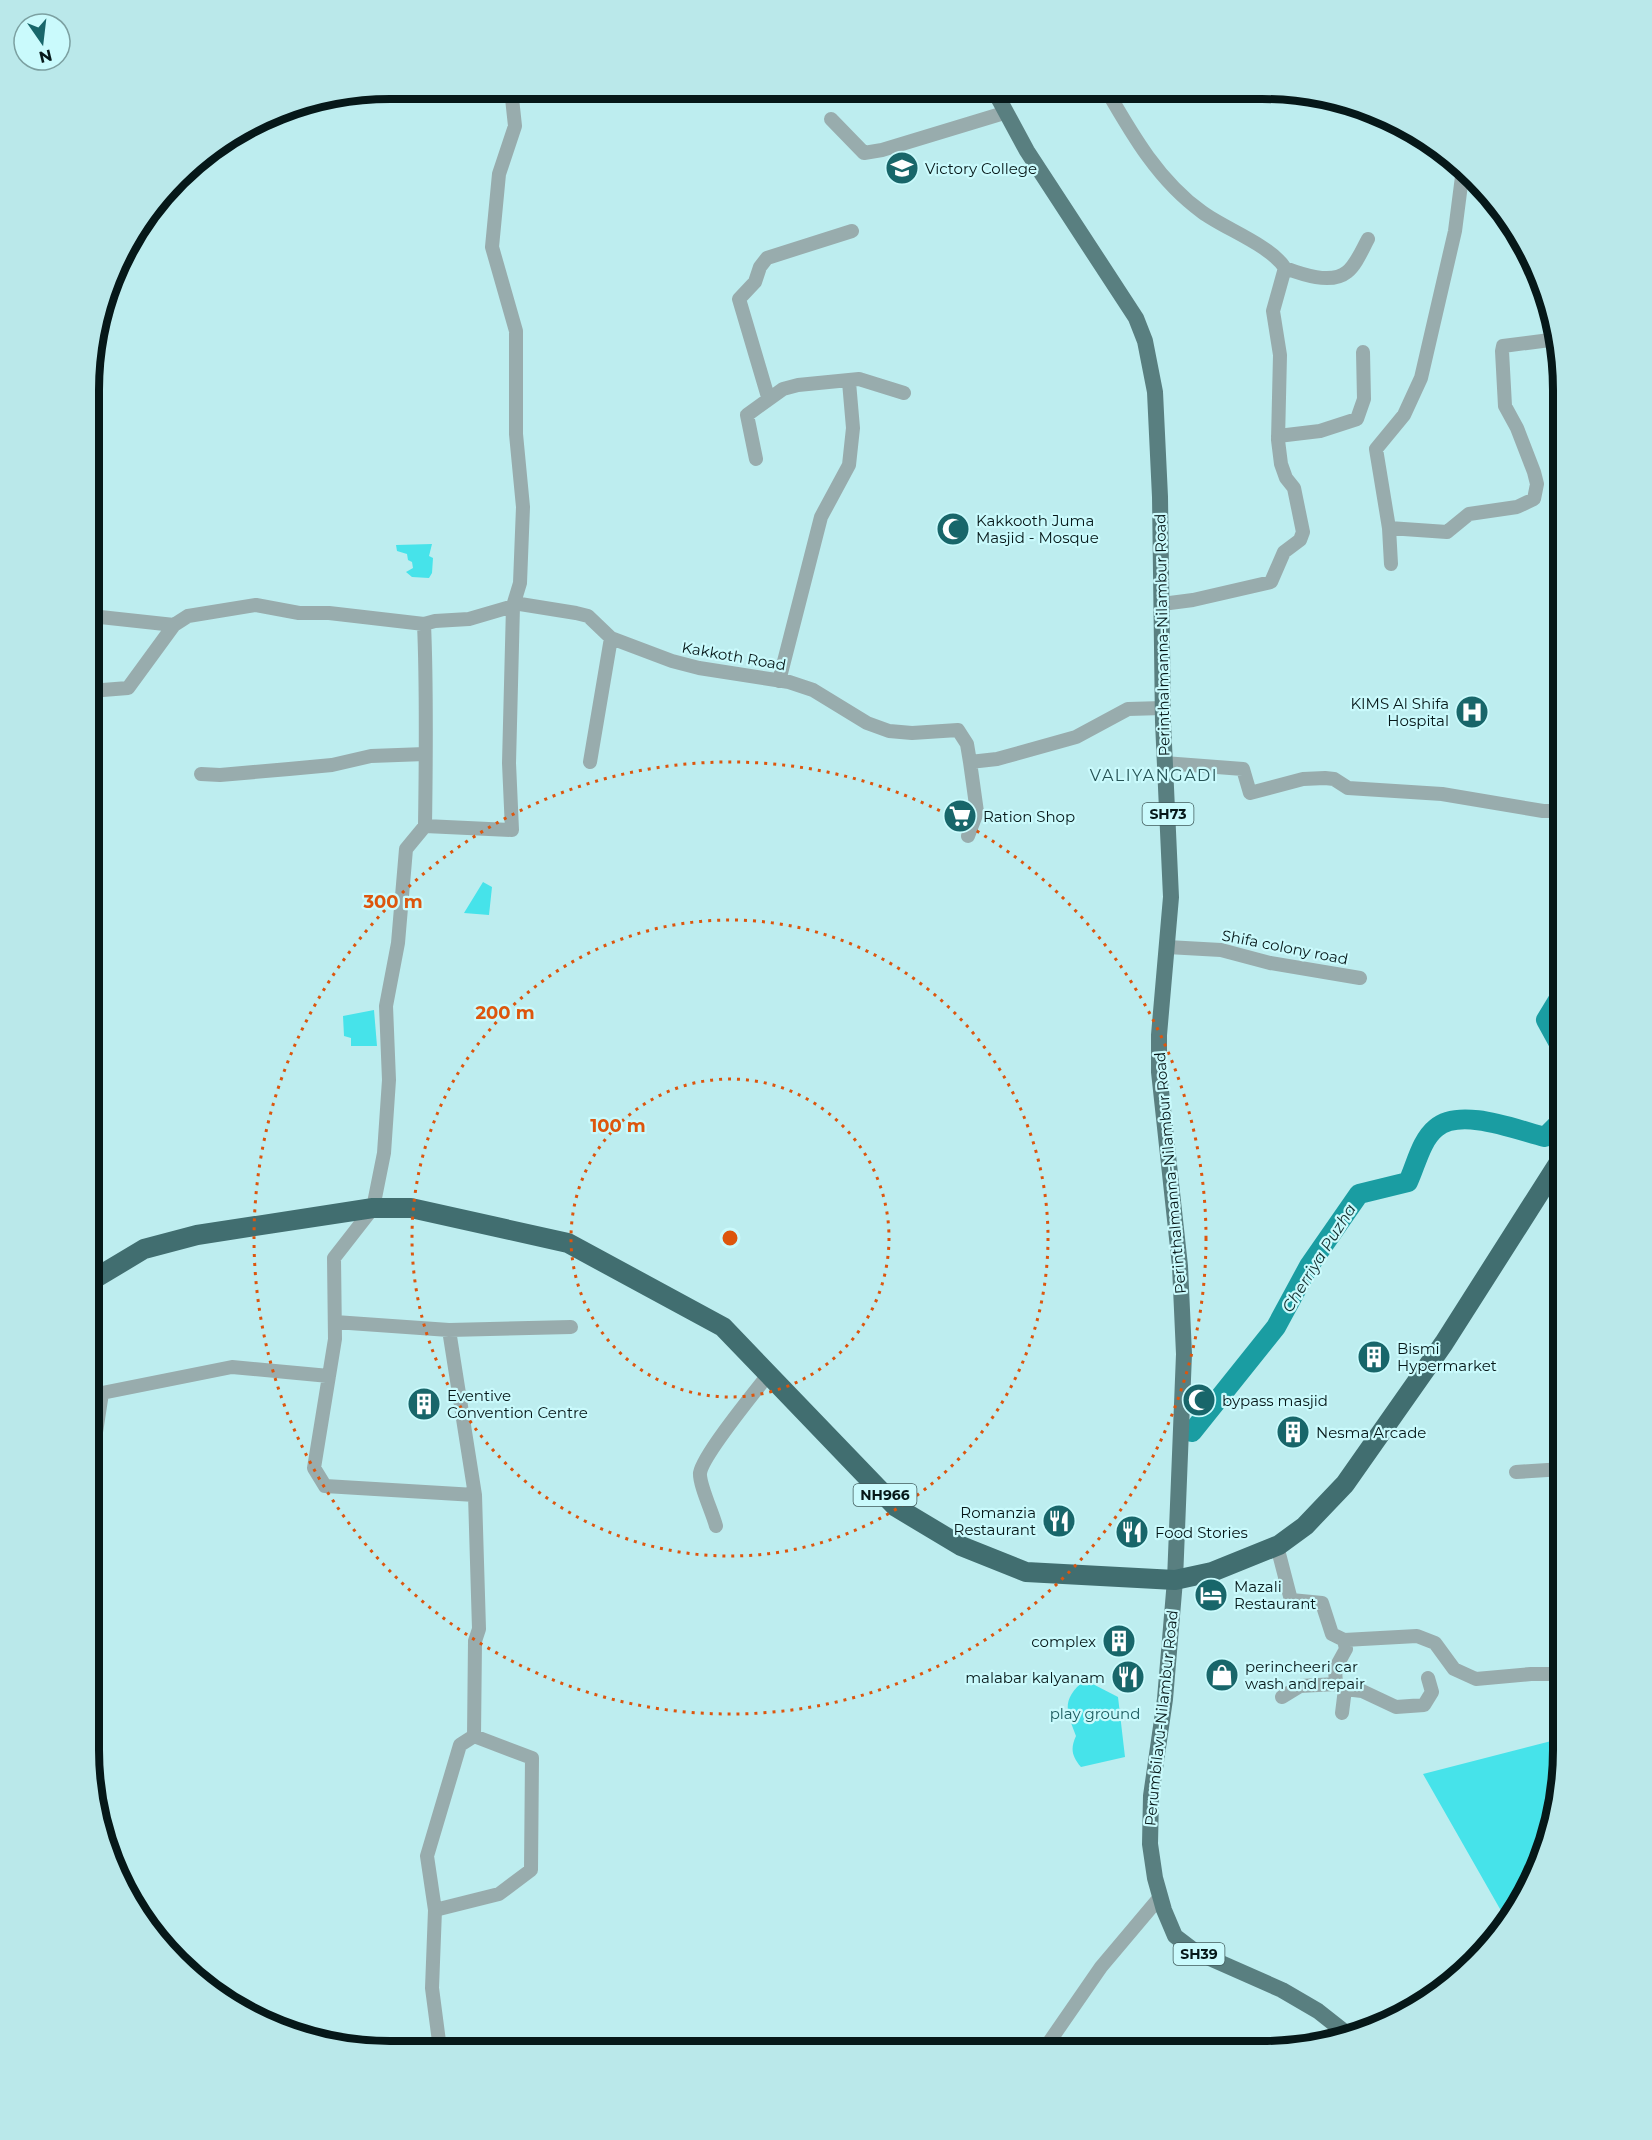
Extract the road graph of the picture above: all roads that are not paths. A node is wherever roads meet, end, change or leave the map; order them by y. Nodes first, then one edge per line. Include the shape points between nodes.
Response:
1 (512, 99) edge
2 (998, 99) edge
3 (1111, 99) edge
4 (1004, 113) junction
5 (831, 119) dead end
6 (1462, 178) edge
7 (852, 231) dead end
8 (1368, 239) dead end
9 (1285, 268) junction
10 (1548, 339) edge
11 (1363, 352) dead end
12 (849, 382) junction
13 (904, 393) dead end
14 (768, 397) junction
15 (1278, 436) junction
16 (756, 459) dead end
17 (1389, 528) junction
18 (1391, 564) dead end
19 (1162, 604) junction
20 (513, 606) junction
21 (99, 617) edge
22 (424, 624) junction
23 (174, 625) junction
24 (611, 638) junction
25 (778, 681) junction
26 (99, 690) edge
27 (1163, 708) junction
28 (425, 754) junction
29 (590, 762) dead end
30 (970, 762) junction
31 (1164, 763) junction
32 (201, 774) dead end
33 (1553, 811) edge
34 (425, 826) junction
35 (968, 836) dead end
36 (1167, 947) junction
37 (1360, 978) dead end
38 (1553, 1172) edge
39 (373, 1208) junction
40 (99, 1276) edge
41 (335, 1322) junction
42 (571, 1327) dead end
43 (449, 1330) junction
44 (768, 1375) junction
45 (329, 1376) junction
46 (99, 1413) edge
47 (1553, 1470) edge
48 (1516, 1472) dead end
49 (475, 1495) junction
50 (716, 1526) dead end
51 (1277, 1546) junction
52 (1175, 1580) junction
53 (1344, 1640) junction
54 (1553, 1674) edge
55 (1428, 1678) dead end
56 (1341, 1686) junction
57 (1282, 1697) dead end
58 (1342, 1713) dead end
59 (474, 1736) junction
60 (1160, 1897) junction
61 (435, 1910) junction
62 (1342, 2030) edge
63 (439, 2041) edge
64 (1050, 2041) edge

1 - 20 street via 515,126 499,174 492,247 516,331 516,434 523,507 520,583
2 - 4 main road, Perinthalmanna-Nilambur Road / SH73
3 - 9 street via 1135,142 1176,190
4 - 5 street via 864,153
4 - 19 main road, Perinthalmanna-Nilambur Road / SH73 via 1143,334 1155,392
6 - 17 street via 1455,231 1421,378 1404,415 1376,449
7 - 14 street via 767,258 755,282 740,299
8 - 9 street via 1342,275 1311,276
9 - 15 street via 1273,311 1280,355
10 - 17 street via 1503,346 1502,351 1504,406 1534,472 1534,499 1517,507 1469,514 1447,532
11 - 15 street via 1364,399 1357,418 1320,431
12 - 13 street via 859,379
12 - 14 street via 798,385
12 - 25 street via 853,428 849,465 821,517
14 - 16 street via 747,415
15 - 19 street via 1281,464 1294,488 1303,532 1300,540 1284,552 1271,582
17 - 18 street
19 - 27 main road, Perinthalmanna-Nilambur Road / SH73
20 - 22 street, Kakkoth Road via 469,619
20 - 24 street, Kakkoth Road via 588,616
20 - 34 street via 509,763 512,830
21 - 23 street
22 - 23 street, Kakkoth Road via 299,613 256,605 188,616
22 - 28 street via 428,722
23 - 26 street via 128,688
24 - 25 street, Kakkoth Road via 699,668
24 - 29 street
25 - 30 street, Kakkoth Road via 813,690 867,723 889,731 958,730 967,744
27 - 30 street via 1128,709 1076,736 997,759
27 - 31 main road, Perinthalmanna-Nilambur Road / SH73
28 - 32 street via 371,756 289,770
28 - 34 street
30 - 35 street, Kakkoth Road via 976,812
31 - 33 street via 1243,769 1250,793 1325,778 1348,788 1442,795
31 - 36 main road, Perinthalmanna-Nilambur Road / SH73 via 1170,830
34 - 39 street via 406,849 398,943 386,1006 390,1080 384,1153
36 - 37 street, Shifa colony road via 1221,950 1270,963
36 - 52 main road, Perinthalmanna-Nilambur Road / SH73 via 1158,1035 1184,1354
38 - 51 highway, NH966 via 1486,1280 1368,1454 1327,1504
39 - 40 highway, NH966 via 197,1235 144,1249
39 - 41 street via 334,1258
39 - 44 highway, NH966 via 411,1208 568,1243 723,1327
41 - 43 street
41 - 45 street
42 - 43 street
43 - 49 street
44 - 50 street via 708,1453 700,1474
44 - 52 highway, NH966 via 896,1507 961,1546 1026,1572
45 - 46 street via 232,1367 102,1393
45 - 49 street via 314,1468 325,1486
47 - 48 street
49 - 59 street via 479,1629
51 - 52 highway, NH966 via 1212,1572
51 - 53 street via 1292,1600 1322,1603 1332,1634
52 - 60 main road, Perumbilavu-Nilambur Road / SH39 via 1165,1698 1151,1796 1150,1844
53 - 54 street via 1417,1636 1435,1643 1454,1670 1476,1679
53 - 56 street via 1346,1650 1335,1669
55 - 56 street via 1432,1692 1425,1706 1396,1707
56 - 57 street via 1300,1686
56 - 58 street
59 - 61 street via 460,1744 427,1856
59 - 61 street via 532,1758 531,1870 499,1894
60 - 62 main road, Perumbilavu-Nilambur Road / SH39 via 1175,1936 1196,1952 1282,1990
60 - 64 street via 1101,1966
61 - 63 street via 432,1988

